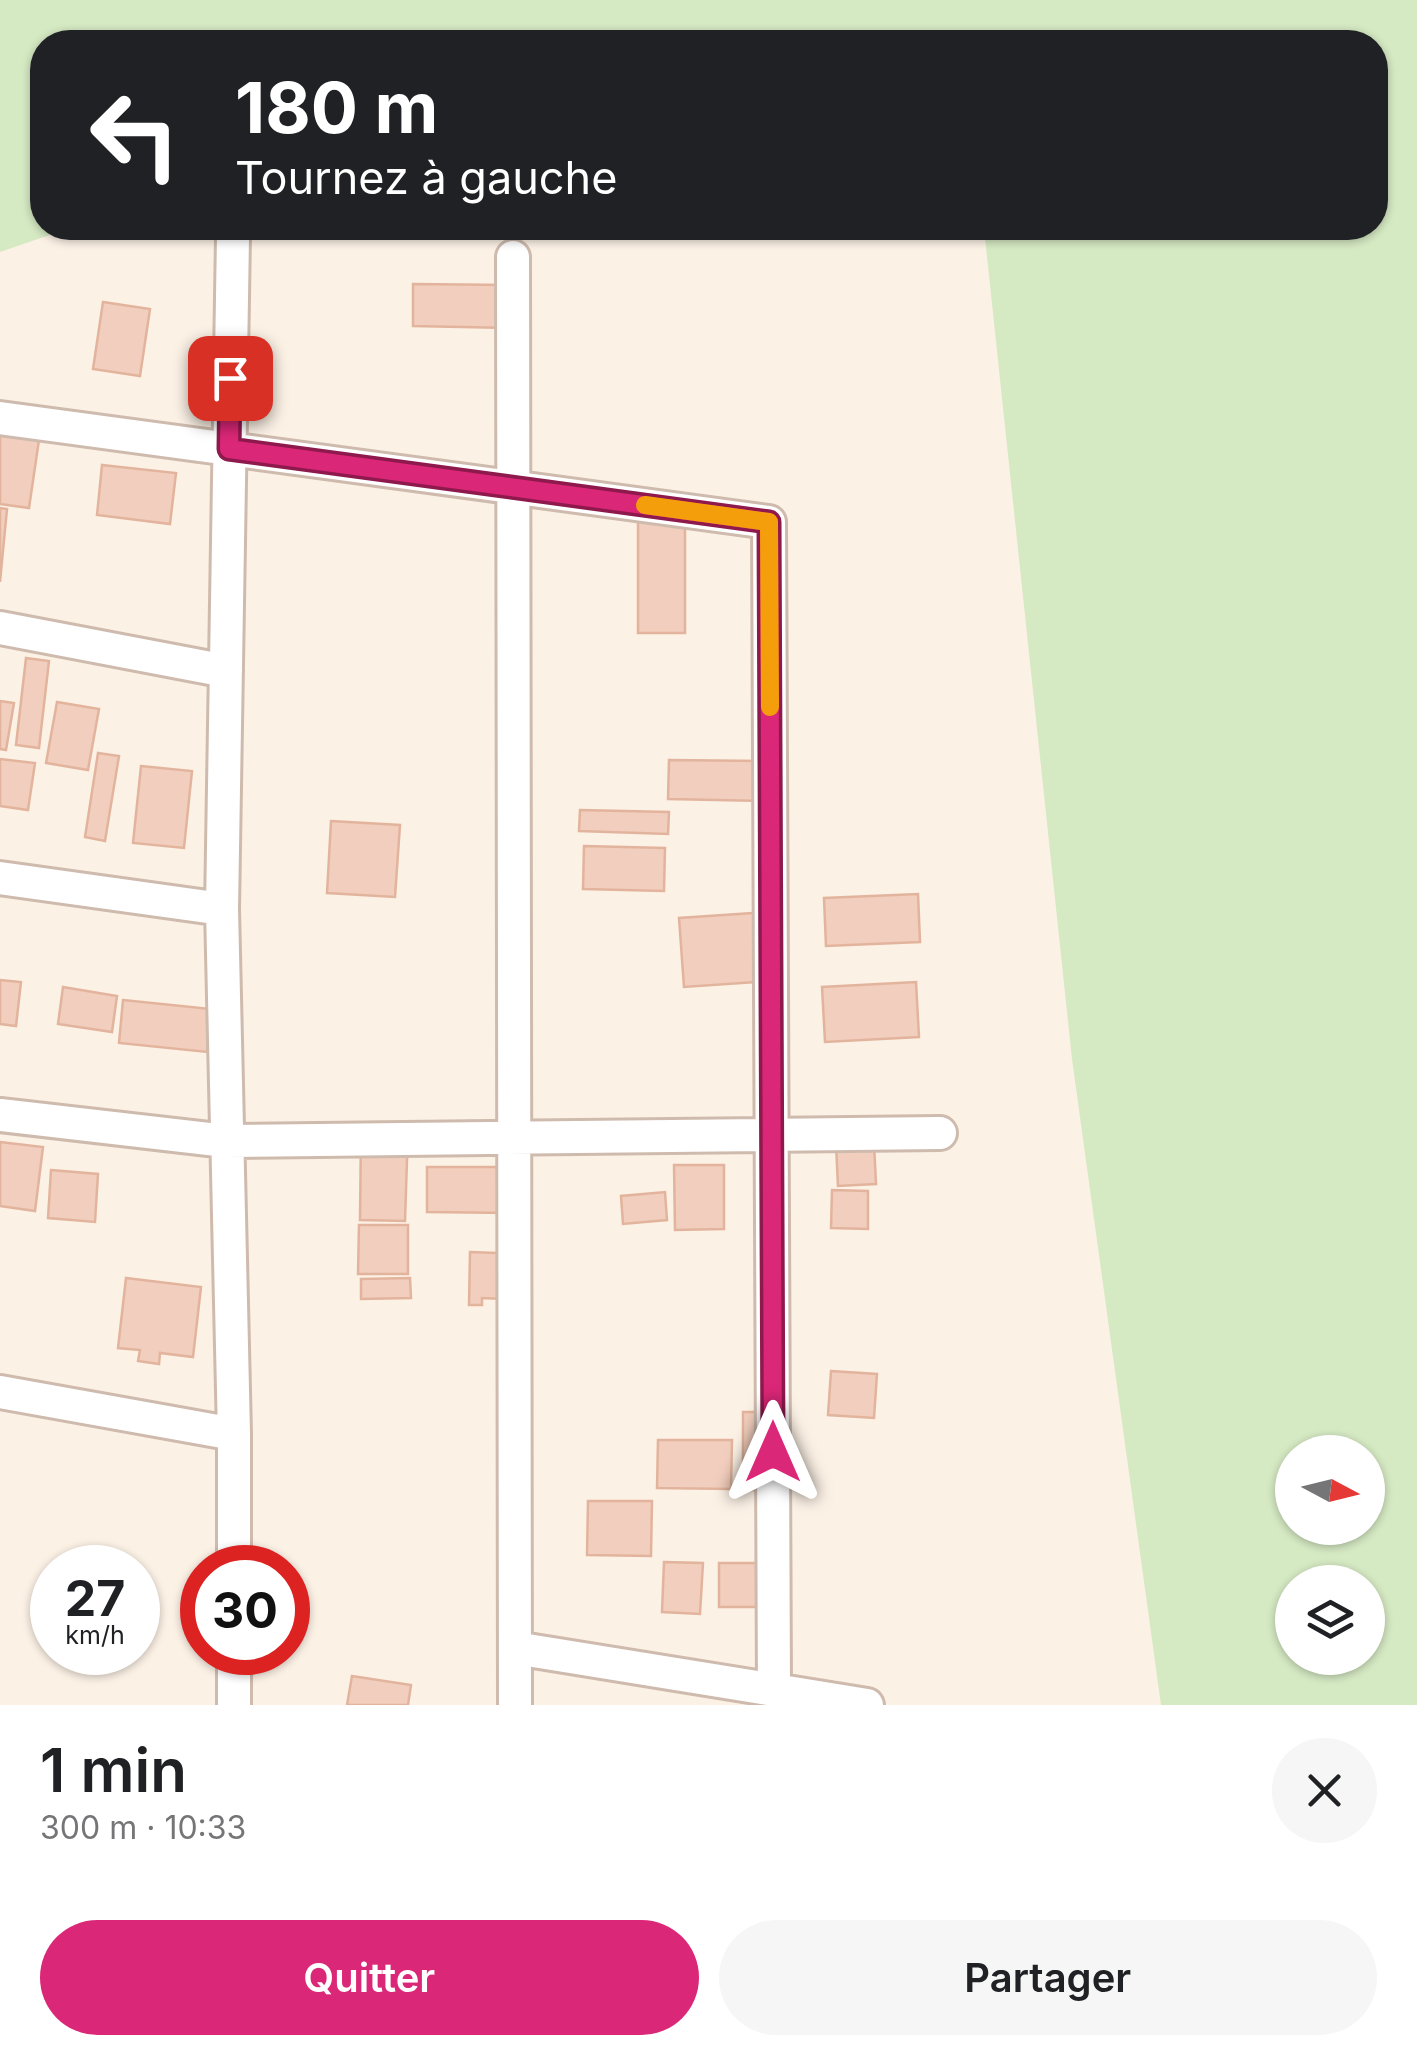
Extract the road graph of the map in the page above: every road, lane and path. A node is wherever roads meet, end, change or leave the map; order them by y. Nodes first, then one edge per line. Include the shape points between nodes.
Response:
1 (233, 240) edge
2 (514, 257) dead end
3 (0, 418) edge
4 (229, 449) junction
5 (513, 487) junction
6 (0, 628) edge
7 (226, 670) junction
8 (0, 878) edge
9 (222, 909) junction
10 (0, 1115) edge
11 (940, 1132) dead end
12 (772, 1135) junction
13 (516, 1138) junction
14 (226, 1141) junction
15 (0, 1392) edge
16 (234, 1434) junction
17 (234, 1545) edge
18 (515, 1648) junction
19 (234, 1675) edge
20 (774, 1690) junction
21 (234, 1705) edge
22 (515, 1705) edge
23 (867, 1705) edge

1 - 4 street
2 - 5 street
3 - 4 street
4 - 5 street
4 - 7 street
5 - 12 street via 769,522
5 - 13 street
6 - 7 street
7 - 9 street
8 - 9 street
9 - 14 street
10 - 14 street
11 - 12 street
12 - 13 street
12 - 20 street
13 - 14 street
13 - 18 street
14 - 16 street
15 - 16 street
16 - 17 street
18 - 20 street
18 - 22 street
19 - 21 street
20 - 23 street

